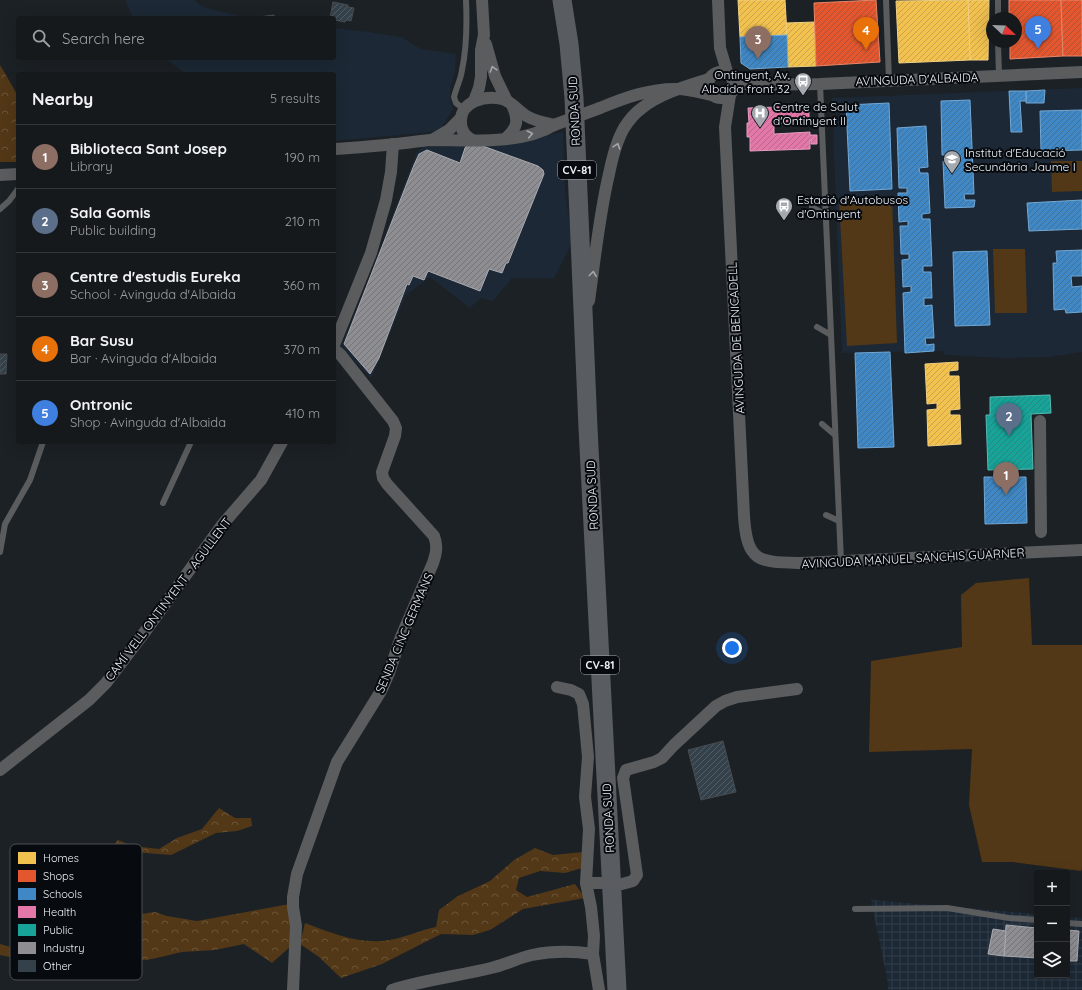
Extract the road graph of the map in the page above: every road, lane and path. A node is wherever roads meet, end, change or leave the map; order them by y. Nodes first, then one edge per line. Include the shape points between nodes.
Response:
1 (466, 0) edge
2 (482, 0) edge
3 (562, 0) edge
4 (718, 0) edge
5 (886, 0) edge
6 (998, 0) edge
7 (998, 12) edge
8 (484, 36) junction
9 (720, 48) junction
10 (998, 48) edge
11 (1082, 72) edge
12 (999, 76) junction
13 (710, 77) junction
14 (889, 81) junction
15 (820, 84) junction
16 (731, 86) junction
17 (679, 89) junction
18 (713, 96) junction
19 (474, 101) junction
20 (510, 103) junction
21 (462, 114) junction
22 (554, 125) junction
23 (725, 128) junction
24 (505, 139) junction
25 (431, 140) junction
26 (472, 140) junction
27 (392, 144) junction
28 (336, 149) edge
29 (16, 174) edge
30 (0, 175) edge
31 (16, 192) edge
32 (812, 207) dead end
33 (0, 209) edge
34 (826, 215) junction
35 (817, 327) dead end
36 (831, 334) junction
37 (336, 340) edge
38 (584, 340) junction
39 (336, 351) edge
40 (1040, 421) dead end
41 (822, 424) dead end
42 (835, 435) junction
43 (42, 444) edge
44 (190, 444) edge
45 (281, 444) edge
46 (163, 503) dead end
47 (826, 515) dead end
48 (839, 521) junction
49 (1041, 532) dead end
50 (750, 547) joint
51 (1082, 550) edge
52 (0, 552) edge
53 (841, 561) junction
54 (557, 687) dead end
55 (797, 689) dead end
56 (0, 770) edge
57 (586, 882) junction
58 (604, 883) dead end
59 (622, 884) dead end
60 (855, 909) dead end
61 (1034, 920) edge
62 (1070, 922) edge
63 (1082, 924) edge
64 (593, 954) junction
65 (293, 990) edge
66 (392, 990) edge
67 (599, 990) edge
68 (616, 990) edge

1 - 21 lane via 465,51 454,97
2 - 8 street
3 - 38 main road, RONDA SUD / CV-81 via 574,98
4 - 9 street
5 - 14 lane
6 - 7 lane
8 - 19 street via 481,77
20 -> 8 street via 493,72
9 - 13 street
9 - 16 street
10 - 12 lane
11 - 12 street, AVINGUDA D'ALBAIDA
12 - 14 street, AVINGUDA D'ALBAIDA
13 - 16 street via 720,72
13 - 17 street
13 - 18 street via 708,87
14 - 15 street, AVINGUDA D'ALBAIDA
15 - 16 street, AVINGUDA D'ALBAIDA
15 - 34 lane
16 - 18 street via 722,99
16 - 23 street
17 - 18 street
17 - 22 street, bridge via 636,95
38 -> 17 street via 598,233 619,138 632,117 642,108 655,99
18 - 23 street
19 - 20 street via 491,98
19 - 21 street
20 - 22 street via 530,118
20 - 24 street via 517,122 513,132
21 - 25 street via 449,130
21 - 26 street via 463,133
24 -> 22 street via 538,133
23 - 50 street, AVINGUDA DE BENICADELL via 744,516
24 - 26 street
25 - 26 street
25 - 27 street
27 - 28 street
27 - 37 street via 386,200 371,253
29 - 30 street
31 - 33 lane
32 - 34 lane
34 - 36 lane
35 - 36 lane
36 - 42 lane
38 - 68 main road, RONDA SUD / CV-81
39 - 65 street, SENDA CINC GERMANS via 393,421 396,428 394,442 383,468 383,478 434,536 437,547 433,563 384,684 337,762 297,874 293,897 296,926
40 - 49 street
41 - 42 lane
42 - 48 lane
43 - 52 lane via 30,480 5,524
44 - 46 lane
45 - 56 street, CAMÍ VELL ONTINYENT - AGULLENT via 261,480 222,525 106,683 89,700
47 - 48 lane
48 - 53 lane
50 - 53 street, AVINGUDA MANUEL SANCHIS GUARNER via 765,561
51 - 53 street, AVINGUDA MANUEL SANCHIS GUARNER
54 - 57 street via 579,694 583,704 588,757 585,797 589,829
55 - 59 street via 725,701 716,706 662,758 626,770 623,778 637,875 633,881
57 - 58 street
57 - 64 street via 594,936
60 - 61 lane via 947,908
62 - 63 lane
64 - 66 street via 554,952 531,955 492,968
64 - 67 street

